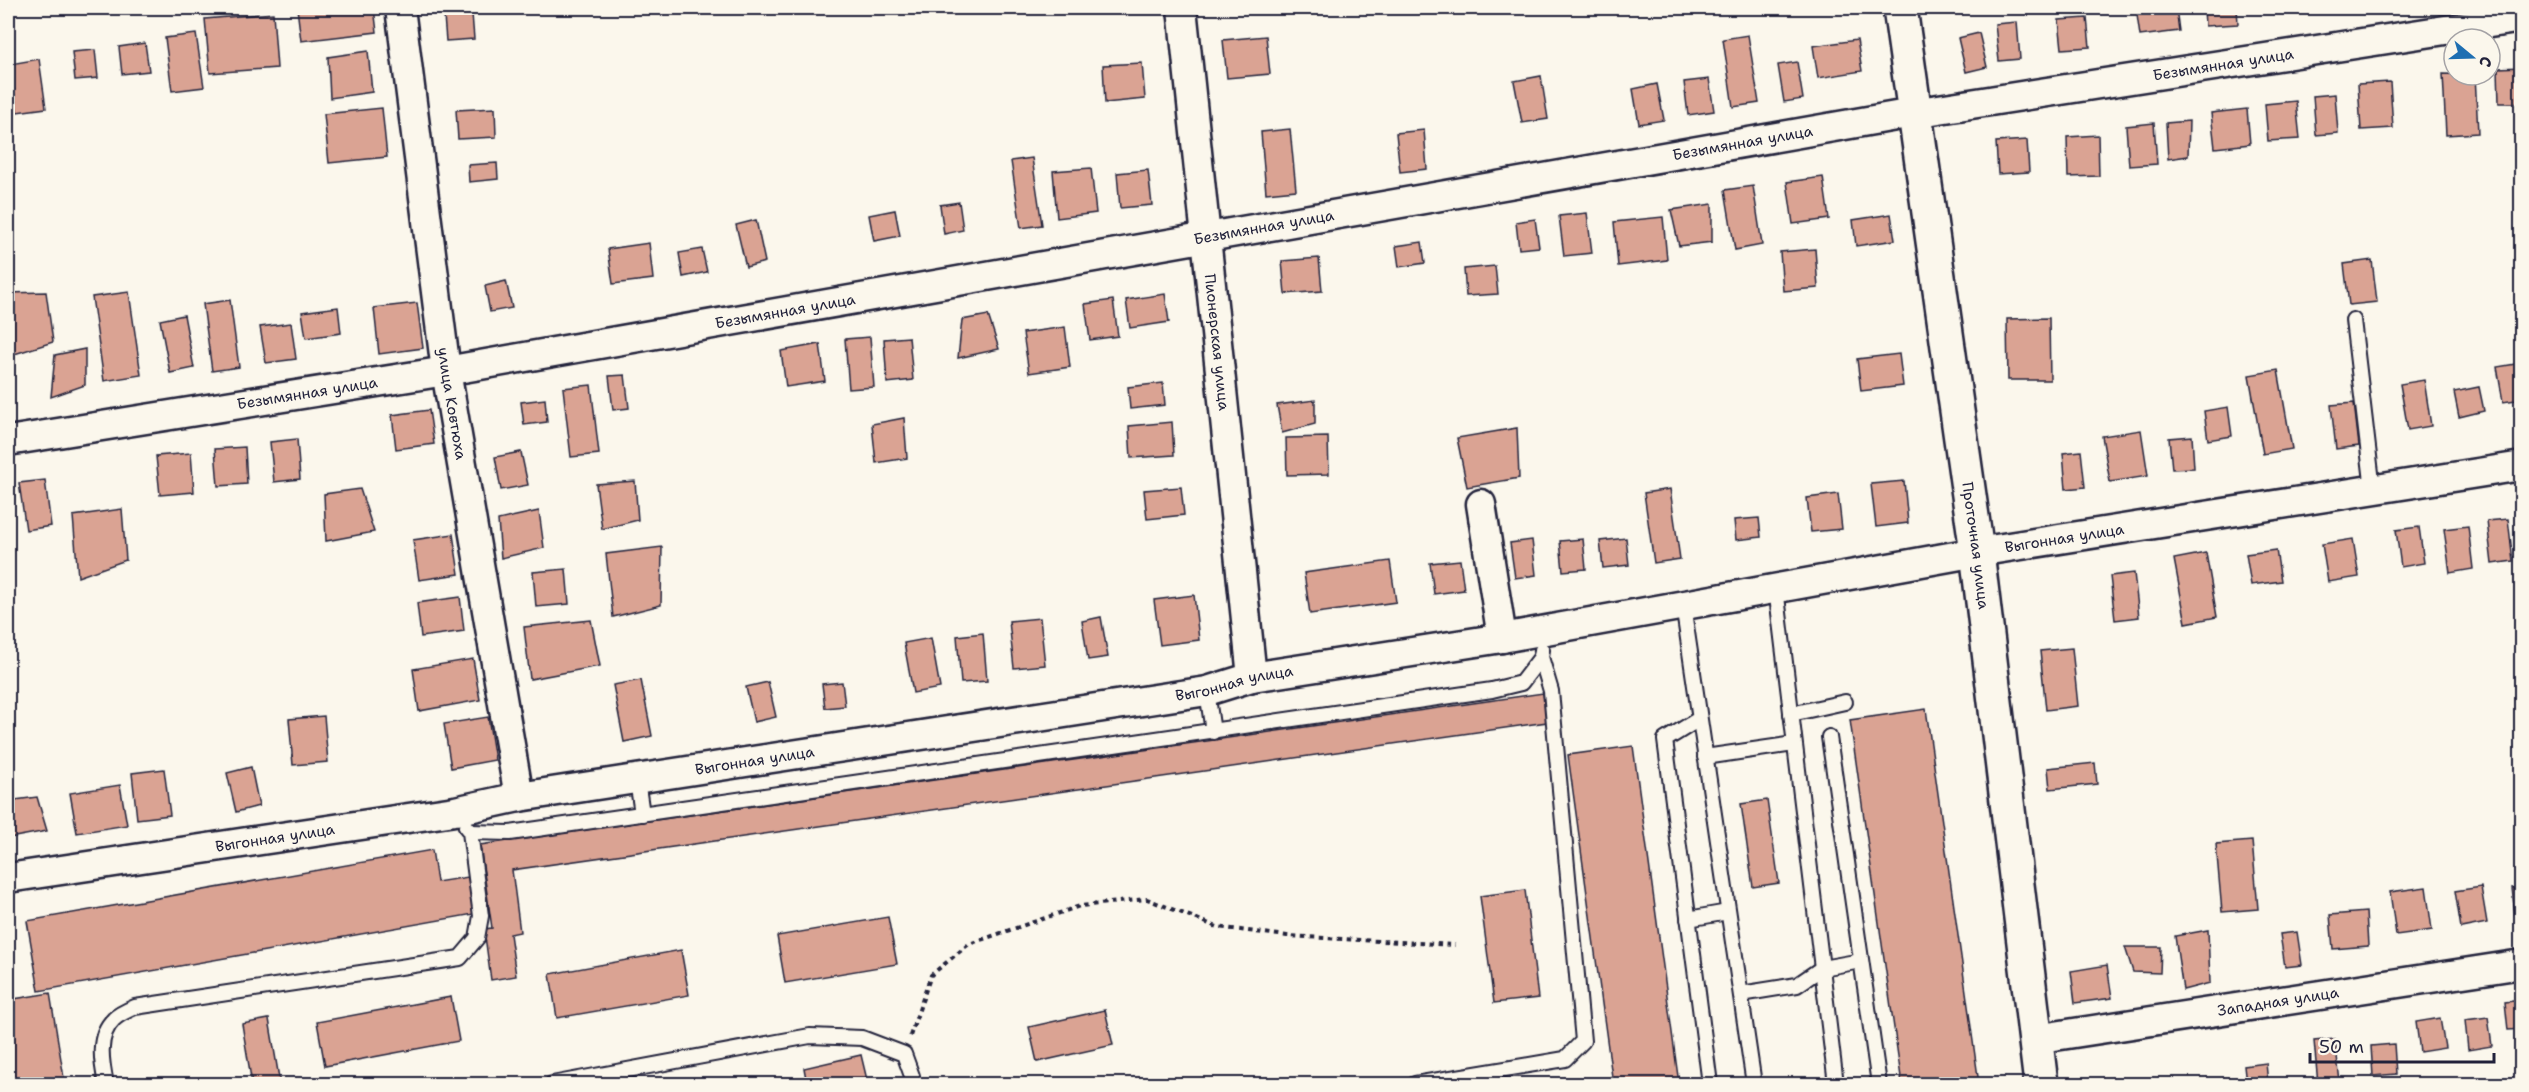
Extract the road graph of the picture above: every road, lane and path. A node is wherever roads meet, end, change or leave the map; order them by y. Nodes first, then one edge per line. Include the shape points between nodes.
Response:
1 (400, 8) edge
2 (1182, 8) edge
3 (1900, 8) edge
4 (2522, 18) edge
5 (1913, 113) junction
6 (1207, 237) junction
7 (2353, 320) dead end
8 (446, 371) junction
9 (8, 441) edge
10 (2522, 466) edge
11 (2373, 490) junction
12 (1481, 504) dead end
13 (1977, 552) junction
14 (1776, 588) junction
15 (1683, 605) junction
16 (1502, 638) junction
17 (1542, 643) junction
18 (1252, 677) junction
19 (1207, 691) junction
20 (1845, 702) dead end
21 (1791, 714) junction
22 (1699, 719) junction
23 (1213, 732) junction
24 (1829, 737) dead end
25 (1794, 744) junction
26 (1705, 757) junction
27 (637, 780) junction
28 (519, 797) junction
29 (642, 814) junction
30 (462, 822) junction
31 (8, 878) edge
32 (1728, 912) junction
33 (1688, 919) junction
34 (1455, 945) dead end
35 (1861, 961) junction
36 (2522, 964) edge
37 (1822, 969) junction
38 (1741, 994) junction
39 (2035, 1039) junction
40 (904, 1054) junction
41 (106, 1084) edge
42 (552, 1084) edge
43 (910, 1084) edge
44 (1415, 1084) edge
45 (1710, 1084) edge
46 (1754, 1084) edge
47 (1836, 1084) edge
48 (1879, 1084) edge
49 (2041, 1084) edge

1 - 8 street, улица Ковтюха
2 - 6 street, Пионерская улица
3 - 5 street, Проточная улица
4 - 5 street, Безымянная улица
5 - 6 street, Безымянная улица
5 - 13 street, Проточная улица
6 - 8 street, Безымянная улица
6 - 18 street, Пионерская улица
7 - 11 lane
8 - 9 street, Безымянная улица
8 - 28 street, улица Ковтюха
10 - 11 street, Выгонная улица
11 - 13 street, Выгонная улица
12 - 16 street
13 - 14 street, Выгонная улица
13 - 39 street, Проточная улица
14 - 15 street, Выгонная улица
14 - 21 lane
15 - 17 street, Выгонная улица
15 - 22 lane
16 - 17 street, Выгонная улица
16 - 18 street, Выгонная улица
17 - 23 lane via 1521,683
17 - 44 lane via 1551,691 1583,1041 1565,1059
18 - 19 street, Выгонная улица
19 - 23 lane
19 - 27 street, Выгонная улица
20 - 21 lane
21 - 25 lane
22 - 26 lane
22 - 33 lane via 1665,740
23 - 29 lane
24 - 35 lane
25 - 26 lane
25 - 37 lane
26 - 32 lane
27 - 28 street, Выгонная улица
27 - 29 lane
28 - 30 street, Выгонная улица
29 - 30 lane via 510,833
30 - 31 street, Выгонная улица
30 - 41 lane via 481,916 477,938 460,958 135,1007 113,1019 105,1035 101,1056
32 - 33 lane
32 - 38 lane
33 - 45 lane
34 - 40 path via 1287,936 1217,927 1147,899 1080,906 969,944 939,969 932,975
35 - 37 lane
35 - 48 lane
36 - 39 street, Западная улица
37 - 38 lane via 1797,985
37 - 47 lane
38 - 46 lane
39 - 49 street, Проточная улица
40 - 42 lane via 862,1038 810,1036
40 - 43 lane via 912,1076

